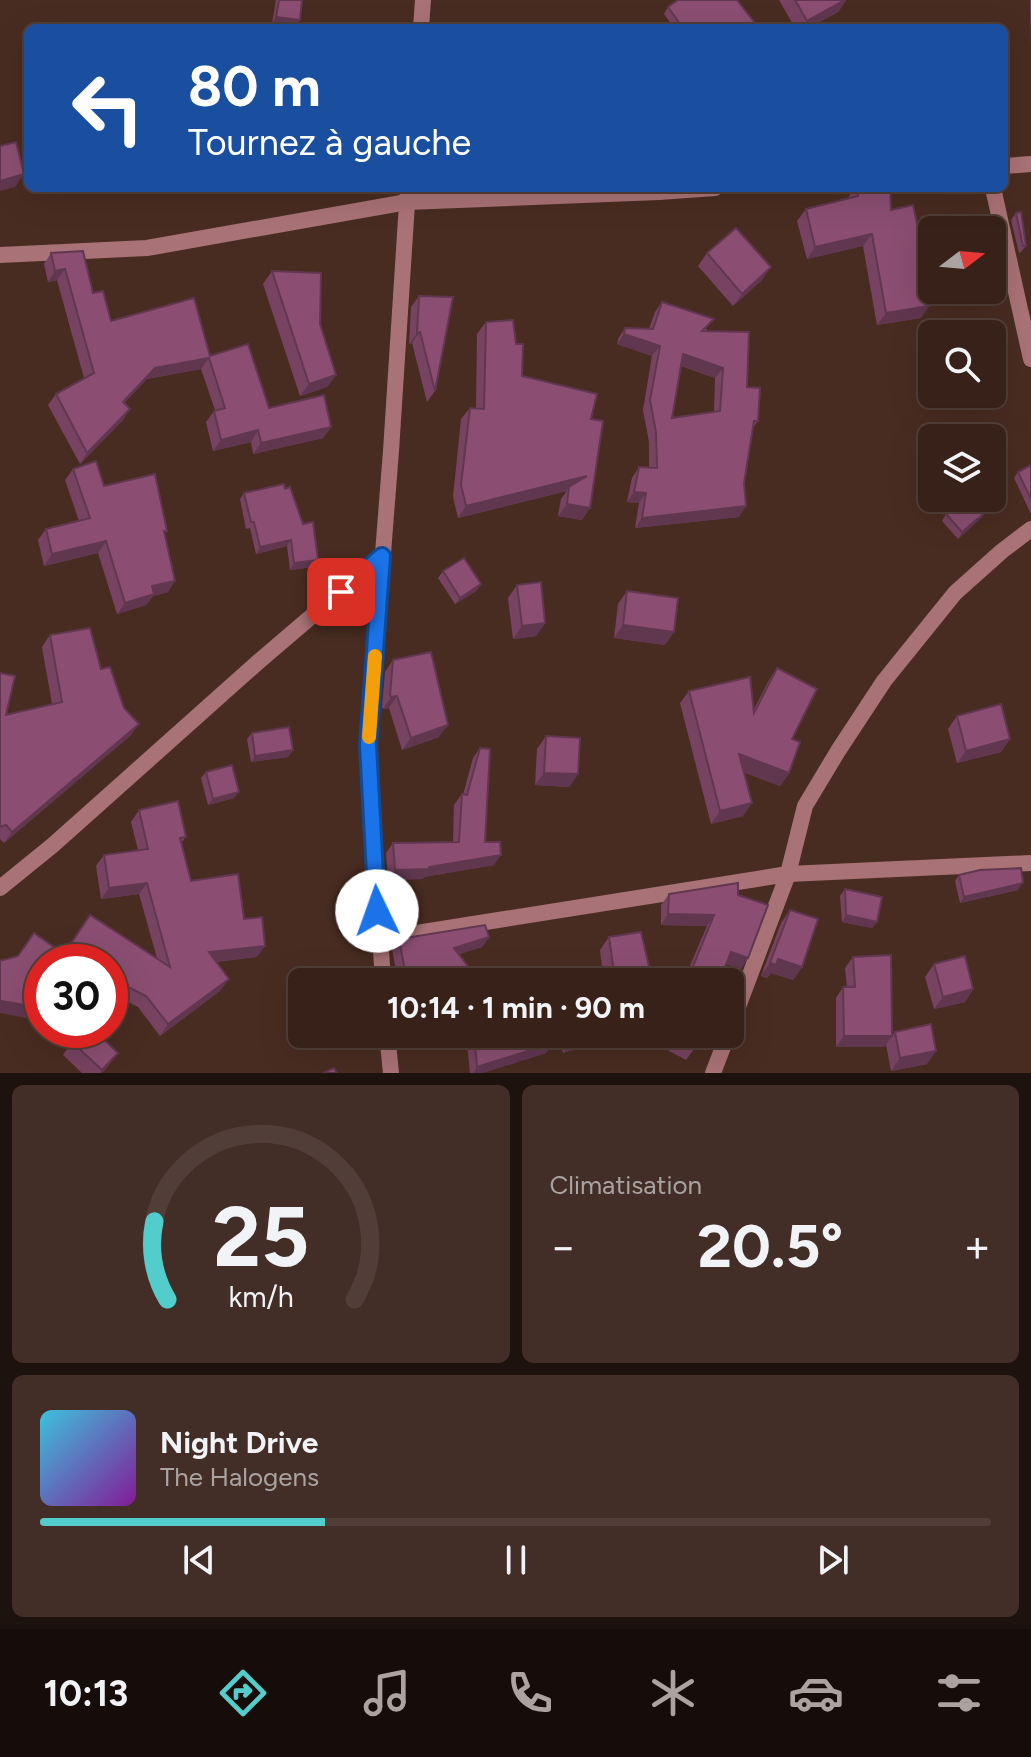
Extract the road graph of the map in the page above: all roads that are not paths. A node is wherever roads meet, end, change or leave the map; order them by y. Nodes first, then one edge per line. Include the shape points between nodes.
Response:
1 (423, 0) edge
2 (421, 24) edge
3 (1031, 164) edge
4 (1008, 166) edge
5 (659, 192) edge
6 (994, 192) edge
7 (408, 195) edge
8 (0, 255) edge
9 (1031, 359) edge
10 (1031, 529) edge
11 (382, 556) junction
12 (1031, 863) edge
13 (788, 874) junction
14 (0, 888) edge
15 (379, 939) junction
16 (382, 968) edge
17 (744, 991) edge
18 (388, 1048) edge
19 (723, 1048) edge
20 (391, 1073) edge
21 (713, 1073) edge

1 - 2 street
3 - 4 street
5 - 7 street
6 - 9 street
7 - 8 street via 147,248
7 - 11 street
10 - 13 street via 955,593 884,681 805,806
11 - 14 street
11 - 15 street via 368,745
12 - 13 street
13 - 15 street
13 - 17 street
15 - 16 street
18 - 20 street
19 - 21 street

